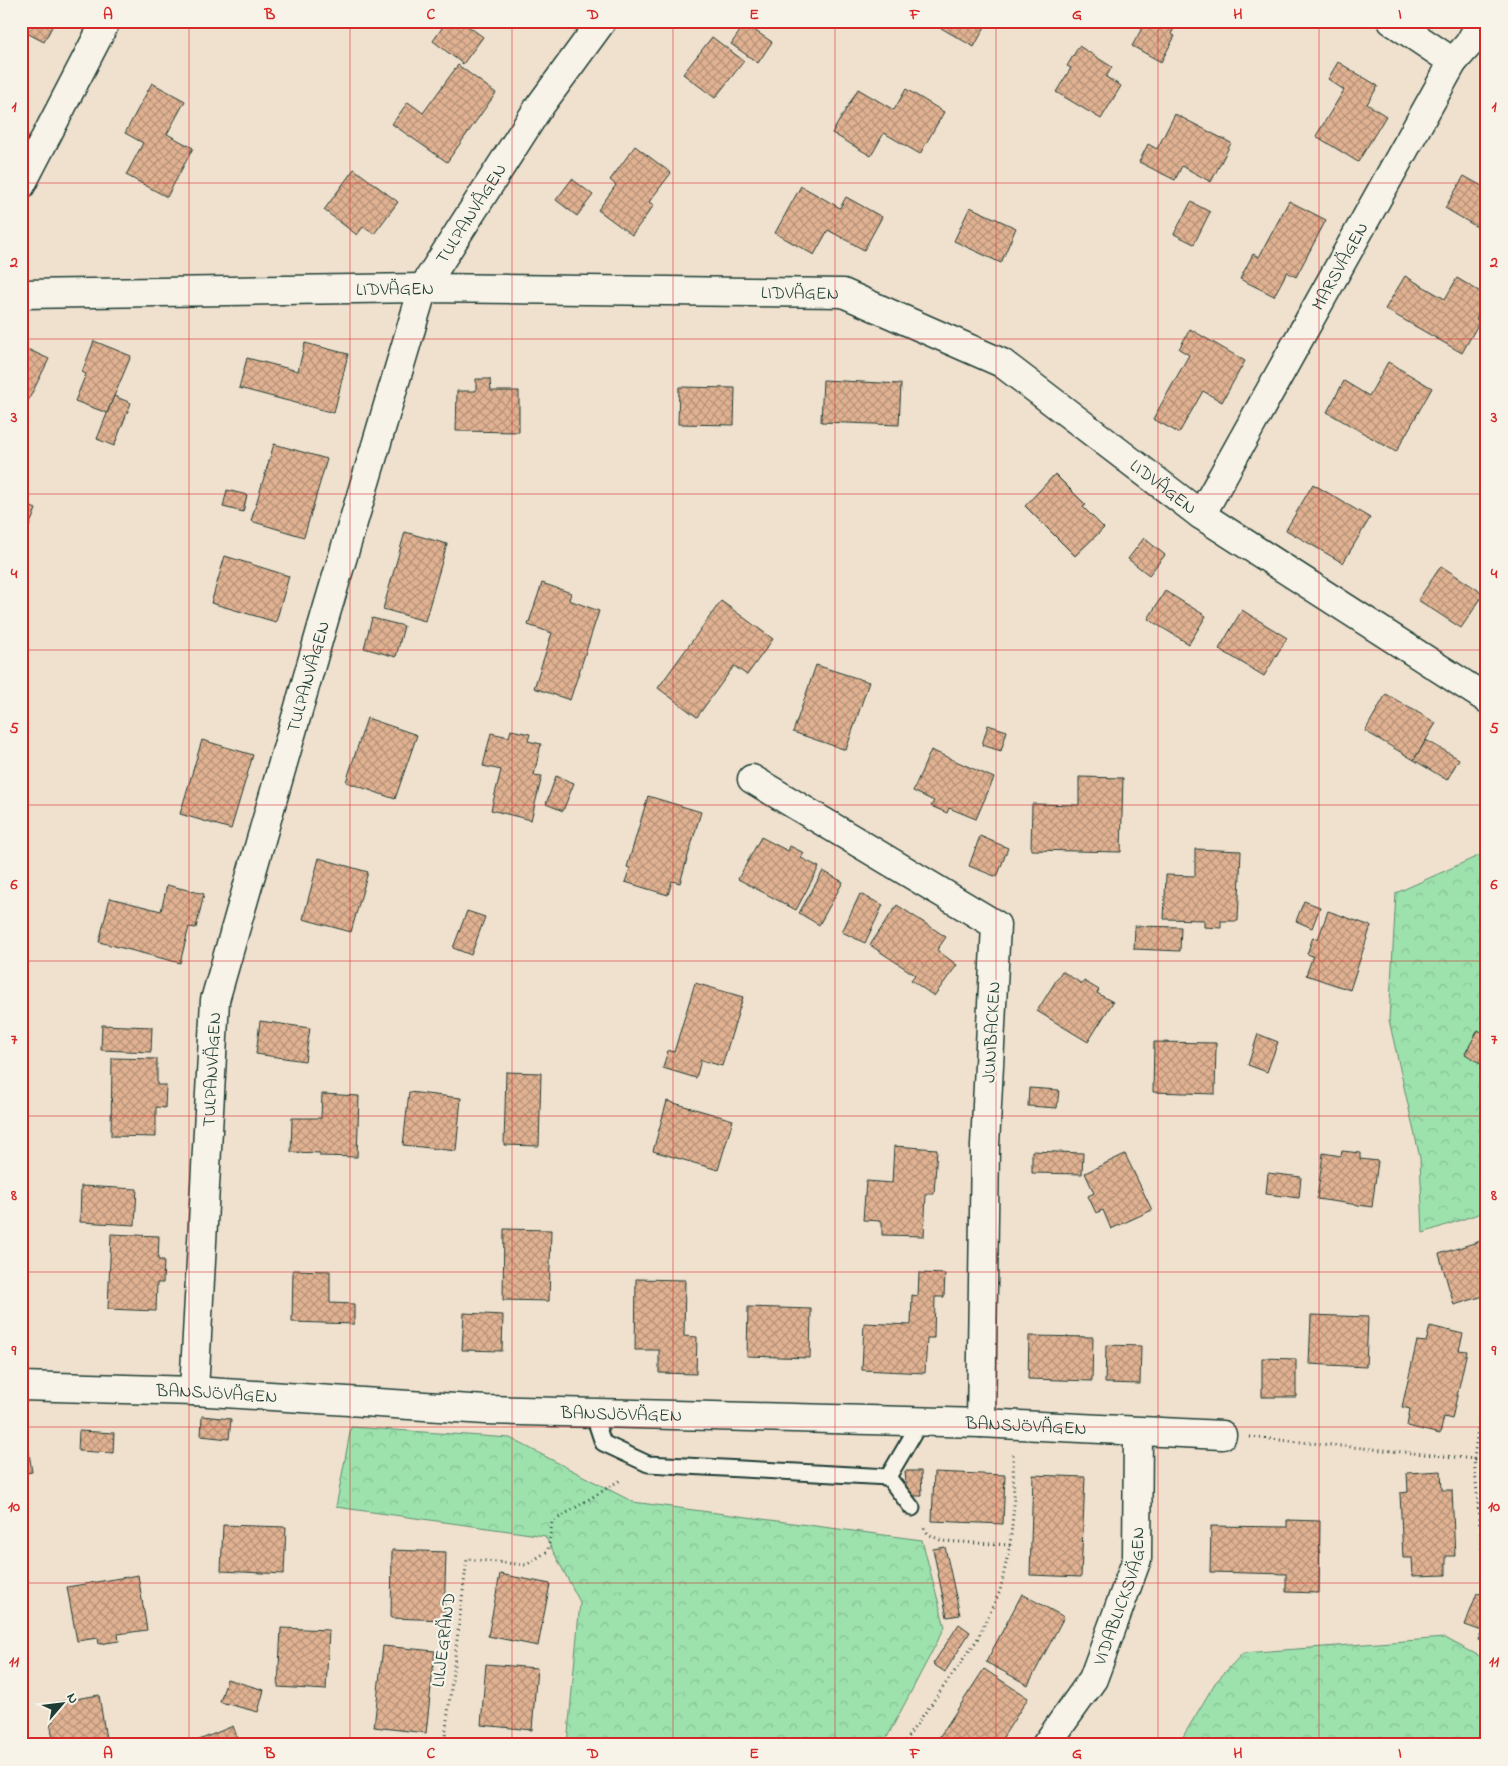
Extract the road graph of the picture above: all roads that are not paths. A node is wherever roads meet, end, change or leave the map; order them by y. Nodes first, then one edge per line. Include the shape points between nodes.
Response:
1 (106, 21) edge
2 (602, 21) edge
3 (1392, 21) edge
4 (1482, 21) edge
5 (1453, 62) junction
6 (21, 185) edge
7 (423, 288) junction
8 (21, 294) edge
9 (1201, 514) junction
10 (1487, 699) edge
11 (752, 779) dead end
12 (21, 1386) edge
13 (194, 1391) junction
14 (592, 1413) junction
15 (921, 1422) junction
16 (981, 1423) junction
17 (1138, 1432) junction
18 (1222, 1435) road end
19 (888, 1477) junction
20 (912, 1508) dead end
21 (1046, 1745) edge

1 - 6 street
2 - 7 street, TULPANVÄGEN via 537,110
3 - 5 street
4 - 5 street, MARSVÄGEN via 1469,44
5 - 9 street, MARSVÄGEN
7 - 8 street, LIDVÄGEN
7 - 9 street, LIDVÄGEN via 843,294 1002,363
7 - 13 street, TULPANVÄGEN via 215,1000
9 - 10 street, LIDVÄGEN
11 - 16 street, JUNIBACKEN via 996,925 985,1145
12 - 13 street, BANSJÖVÄGEN
13 - 14 street, BANSJÖVÄGEN via 486,1410
14 - 15 street, BANSJÖVÄGEN
14 - 19 lane via 603,1443 648,1464
15 - 16 street, BANSJÖVÄGEN
15 - 19 lane
16 - 17 street, BANSJÖVÄGEN
17 - 18 street, BANSJÖVÄGEN
17 - 21 street, VIDABLICKSVÄGEN via 1137,1559 1093,1678
19 - 20 lane

